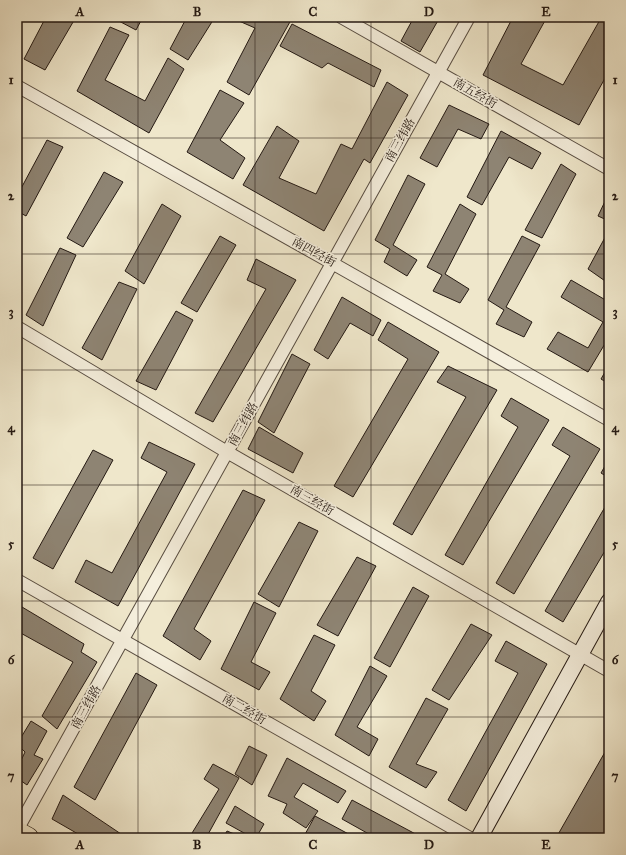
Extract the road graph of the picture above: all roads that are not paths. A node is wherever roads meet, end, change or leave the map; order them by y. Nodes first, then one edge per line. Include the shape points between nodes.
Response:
1 (341, 17) edge
2 (469, 17) edge
3 (438, 72) junction
4 (17, 86) edge
5 (609, 169) edge
6 (332, 263) junction
7 (17, 327) edge
8 (609, 420) edge
9 (228, 452) junction
10 (17, 580) edge
11 (609, 602) edge
12 (123, 640) junction
13 (580, 654) junction
14 (609, 671) edge
15 (17, 831) edge
16 (28, 838) edge
17 (470, 838) edge
18 (479, 838) edge

1 - 3 street, 南五经街
2 - 3 street, 南三纬路
3 - 5 street, 南五经街
3 - 6 street, 南三纬路
4 - 6 street, 南四经街
6 - 8 street, 南四经街
6 - 9 street, 南三纬路
7 - 9 street, 南三经街
9 - 12 street, 南三纬路
9 - 13 street, 南三经街
10 - 12 street, 南二经街
11 - 13 street
12 - 15 street, 南三纬路
12 - 17 street, 南二经街
13 - 14 street, 南三经街
13 - 18 street
15 - 16 highway

